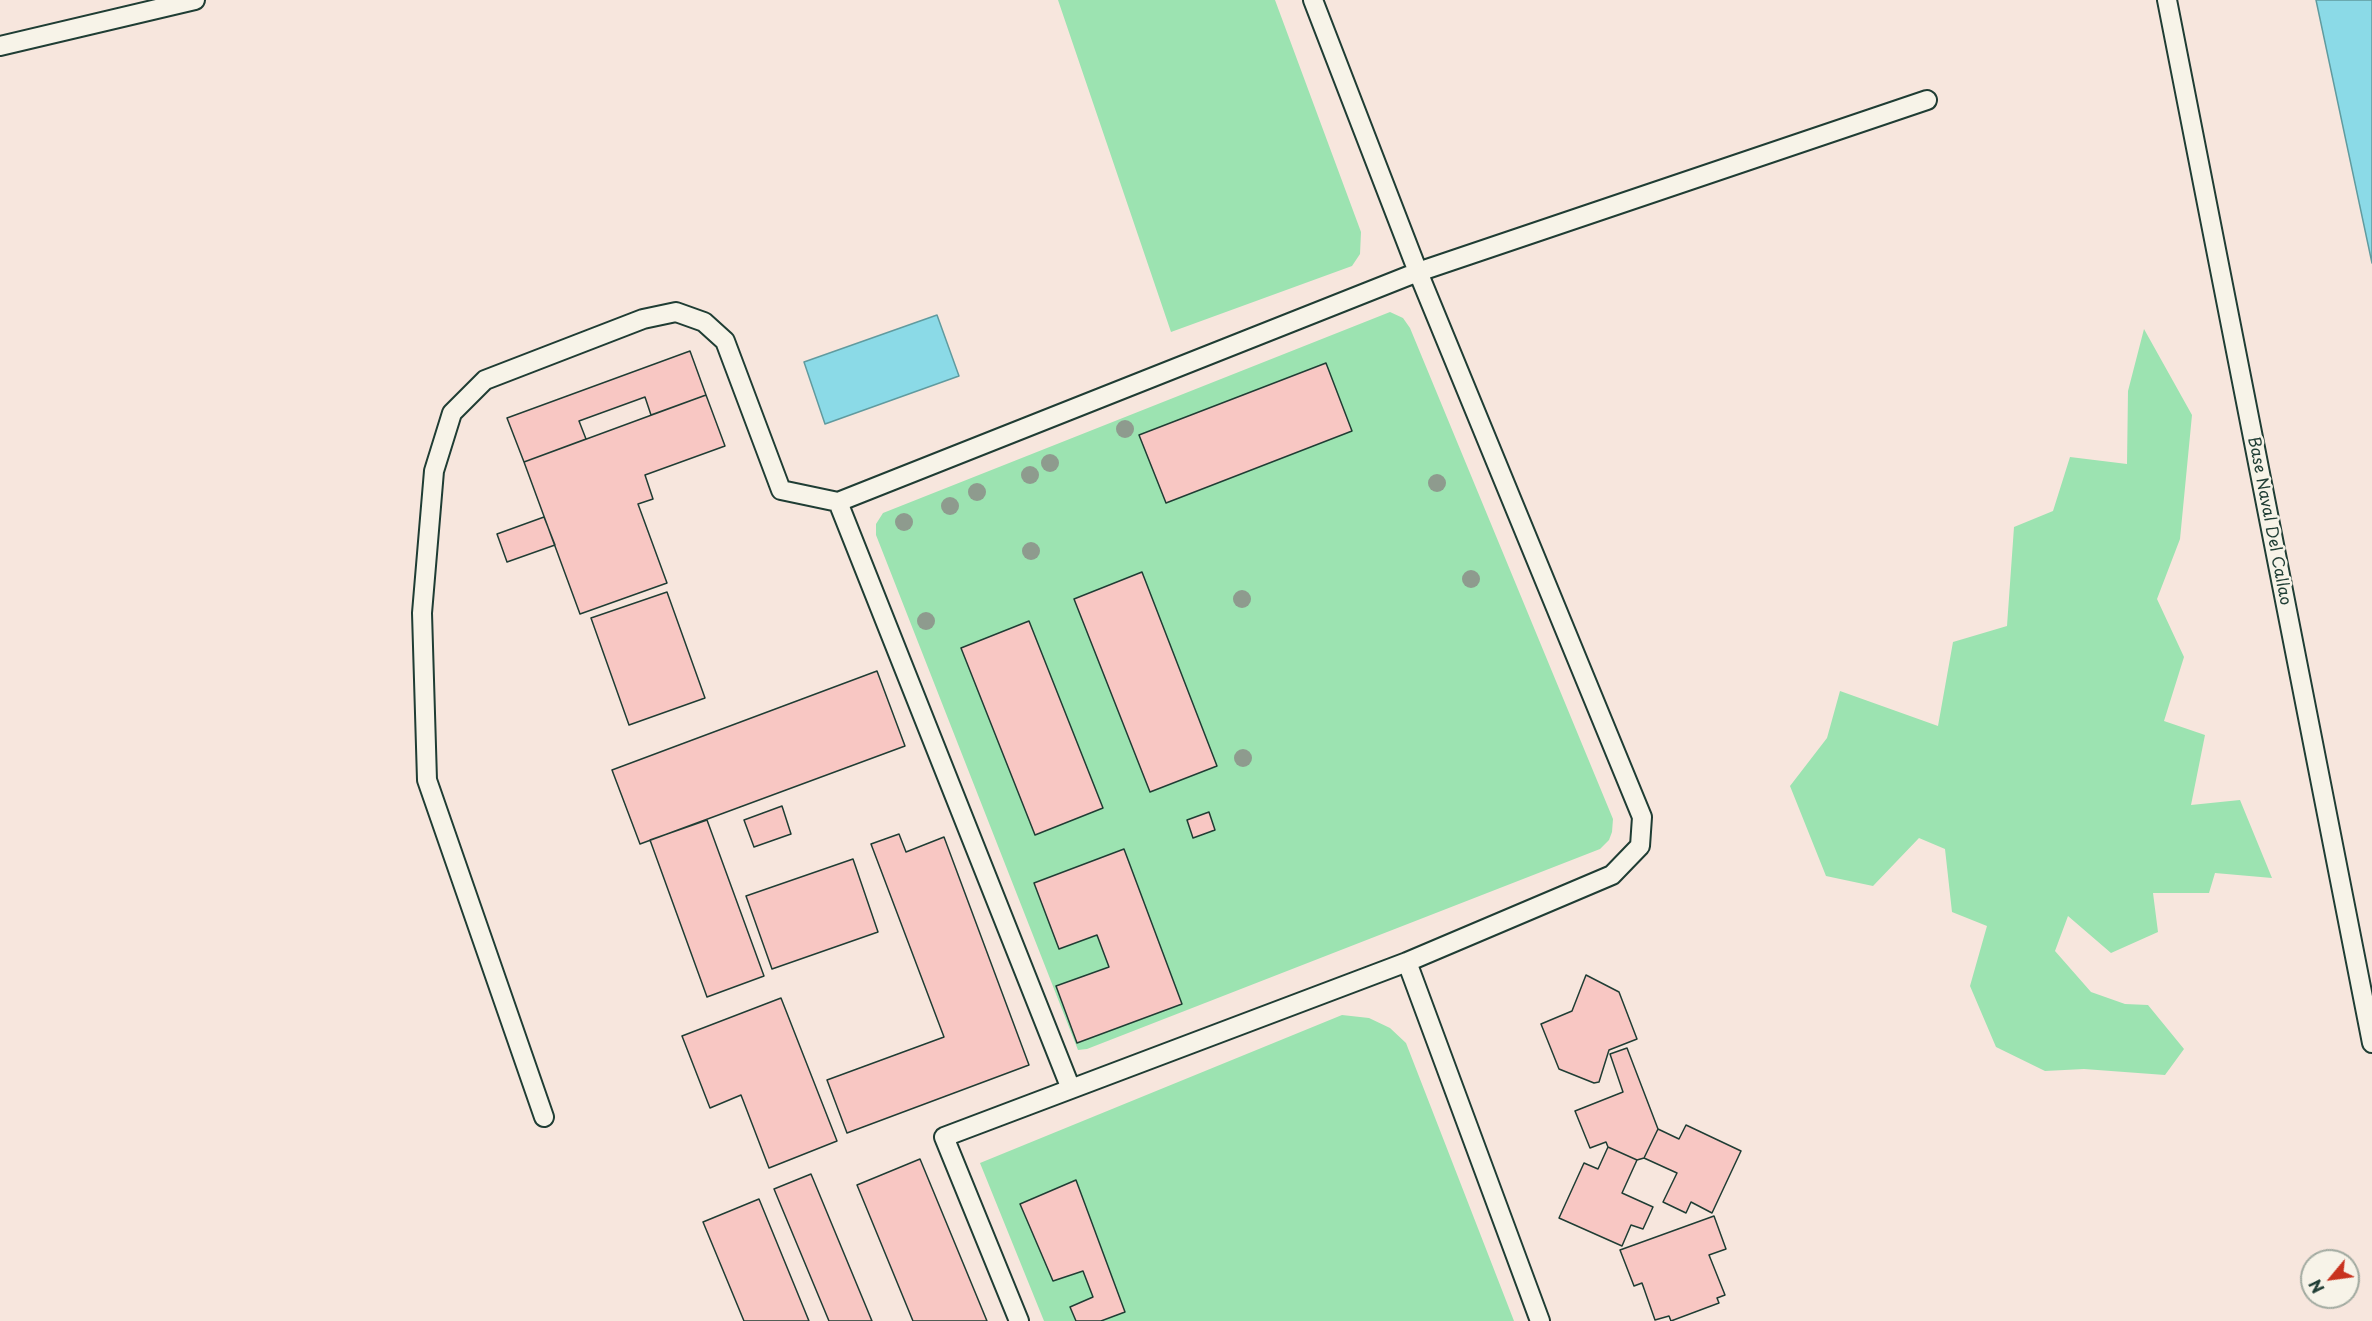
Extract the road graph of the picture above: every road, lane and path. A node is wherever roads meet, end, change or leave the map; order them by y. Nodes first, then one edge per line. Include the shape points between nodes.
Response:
1 (195, 0) edge
2 (1313, 0) edge
3 (2167, 0) edge
4 (0, 46) edge
5 (1928, 100) dead end
6 (1418, 272) junction
7 (838, 502) junction
8 (1407, 962) junction
9 (2372, 1043) edge
10 (1071, 1089) junction
11 (544, 1117) dead end
12 (1019, 1321) edge
13 (1540, 1321) edge

1 - 4 lane
2 - 6 lane
3 - 9 lane, Base Naval Del Callao
5 - 6 lane
6 - 7 lane
6 - 8 lane via 1642,816 1640,846 1612,875
7 - 10 lane
7 - 11 lane via 781,490 725,341 704,322 676,312 643,319 485,380 452,413 434,471 422,613 427,780
8 - 10 lane
8 - 13 lane
10 - 12 lane via 944,1137

